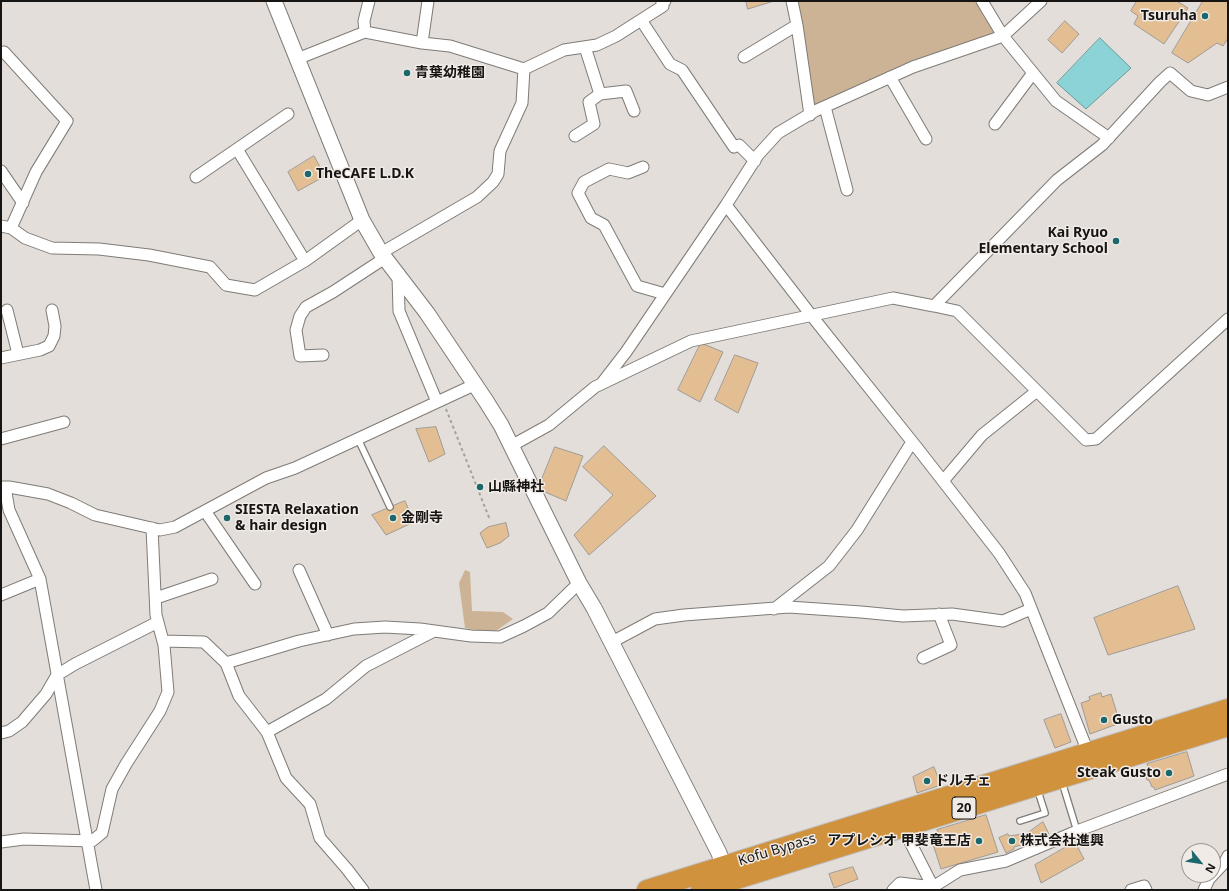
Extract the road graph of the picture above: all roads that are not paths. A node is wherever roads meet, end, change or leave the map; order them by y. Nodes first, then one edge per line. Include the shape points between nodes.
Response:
1 (274, 1) edge
2 (369, 1) edge
3 (428, 1) edge
4 (665, 1) edge
5 (792, 1) edge
6 (982, 1) edge
7 (1041, 1) edge
8 (641, 20) junction
9 (798, 25) junction
10 (365, 32) junction
11 (1003, 36) junction
12 (422, 43) junction
13 (585, 47) junction
14 (4, 52) dead end
15 (744, 57) dead end
16 (297, 59) junction
17 (524, 69) junction
18 (1033, 73) junction
19 (890, 77) junction
20 (1228, 87) edge
21 (600, 94) junction
22 (825, 107) junction
23 (634, 111) dead end
24 (288, 114) dead end
25 (810, 115) junction
26 (995, 124) dead end
27 (575, 136) dead end
28 (1109, 138) junction
29 (926, 139) dead end
30 (237, 148) junction
31 (754, 160) junction
32 (642, 167) dead end
33 (1, 171) edge
34 (196, 177) dead end
35 (847, 190) dead end
36 (23, 203) junction
37 (726, 205) junction
38 (362, 220) junction
39 (6, 227) edge
40 (383, 256) junction
41 (305, 262) junction
42 (398, 276) junction
43 (665, 294) junction
44 (934, 306) junction
45 (8, 310) dead end
46 (52, 310) dead end
47 (811, 315) junction
48 (1228, 319) edge
49 (18, 354) junction
50 (323, 355) dead end
51 (1, 358) edge
52 (602, 383) junction
53 (476, 384) junction
54 (1037, 392) junction
55 (440, 401) junction
56 (64, 422) dead end
57 (1, 438) edge
58 (358, 439) junction
59 (912, 442) junction
60 (511, 446) junction
61 (943, 481) junction
62 (3, 487) edge
63 (390, 507) dead end
64 (204, 511) junction
65 (152, 528) junction
66 (298, 570) dead end
67 (40, 579) junction
68 (212, 579) dead end
69 (579, 583) junction
70 (255, 584) dead end
71 (1, 596) edge
72 (156, 598) junction
73 (774, 608) junction
74 (1031, 609) junction
75 (939, 614) junction
76 (158, 622) junction
77 (434, 631) junction
78 (328, 635) junction
79 (163, 641) junction
80 (612, 642) junction
81 (923, 658) dead end
82 (226, 663) junction
83 (57, 675) junction
84 (1228, 709) edge
85 (1228, 726) edge
86 (267, 732) junction
87 (1, 733) edge
88 (1088, 752) junction
89 (1228, 774) edge
90 (1061, 778) junction
91 (1037, 786) junction
92 (1020, 821) dead end
93 (903, 828) junction
94 (1077, 832) junction
95 (87, 841) junction
96 (1, 842) edge
97 (1228, 856) edge
98 (726, 874) junction
99 (928, 888) edge
100 (96, 890) edge
101 (363, 890) edge
102 (647, 890) edge
103 (701, 890) edge
104 (893, 890) edge
105 (1131, 890) edge
106 (1146, 890) edge
107 (1204, 890) edge

1 - 16 street
2 - 10 street via 364,21
3 - 12 street
4 - 8 street via 662,3 663,6
5 - 9 street
6 - 11 street
7 - 11 street
8 - 13 street via 610,39
8 - 31 street via 670,64 682,70 734,147 739,145
9 - 15 street
9 - 25 street
10 - 12 street
10 - 16 street
11 - 18 street
11 - 19 street via 913,66
12 - 17 street via 450,46
13 - 17 street via 564,50
13 - 21 street
14 - 36 street via 68,121 36,172
16 - 38 street
17 - 40 street via 522,103 500,151 498,174 493,182 477,197
18 - 26 street
18 - 28 street via 1056,101
19 - 22 street
19 - 29 street
20 - 28 street via 1208,95 1191,91 1170,73
21 - 23 street via 626,91
21 - 27 street via 589,102 594,124
22 - 25 street
22 - 35 street
24 - 30 street
25 - 31 street via 778,133
28 - 44 street via 1057,180
30 - 34 street
30 - 41 street
31 - 37 street
32 - 43 street via 628,173 609,169 584,182 578,193 591,218 604,225 637,286
33 - 36 street
36 - 39 street
37 - 43 street
37 - 47 street
38 - 40 street
38 - 41 street
39 - 41 street via 25,238 52,248 99,249 149,255 210,267 226,285 255,290
40 - 42 street
40 - 50 street via 333,292 306,307 300,316 296,330 300,356
42 - 53 street via 428,313
42 - 55 street via 399,311
43 - 52 street
44 - 47 street via 894,298
44 - 54 street via 957,310
45 - 49 street
46 - 49 street via 55,326 49,346
47 - 52 street via 691,341
47 - 59 street
48 - 54 street via 1096,439 1086,440
49 - 51 street
52 - 60 street via 549,425
53 - 55 street
53 - 60 street
54 - 61 street via 982,435
55 - 58 street
56 - 57 street
58 - 63 lane
58 - 64 street via 266,478
59 - 61 street
59 - 73 street via 857,530 828,566
60 - 69 street
61 - 74 street via 999,554 1025,593
62 - 65 street via 48,494 95,515
62 - 67 street via 9,510
64 - 65 street via 175,527 160,530
64 - 70 street
65 - 72 street
66 - 78 street
67 - 71 street
67 - 83 street
68 - 72 street
69 - 77 street via 548,612 500,637
69 - 80 street
72 - 76 street
73 - 75 street via 903,616
73 - 80 street via 655,619
74 - 75 street via 1003,621
74 - 88 street
75 - 81 street via 952,645
76 - 79 street
76 - 83 street
77 - 78 street via 385,627 354,629
77 - 86 street via 366,666 326,699
78 - 82 street via 298,641
79 - 82 street via 204,642
79 - 95 street via 168,692 160,711 112,790 102,833 92,842
80 - 98 street via 719,853
82 - 86 street via 239,696
83 - 87 street via 46,694 22,722
83 - 95 street
84 - 88 highway, Kofu Bypass / 20
85 - 90 highway, Kofu Bypass / 20
86 - 101 street via 286,778 310,804 320,838
88 - 98 highway, Kofu Bypass / 20
89 - 94 street
90 - 91 highway, Kofu Bypass / 20
90 - 94 lane
91 - 92 lane via 1045,813
91 - 93 highway, Kofu Bypass / 20
93 - 98 highway, Kofu Bypass / 20
93 - 99 street
94 - 99 street via 1006,860 960,870
95 - 96 street via 24,839
95 - 100 street
97 - 107 street
98 - 102 highway, Kofu Bypass / 20
98 - 103 highway, Kofu Bypass / 20
99 - 104 street via 900,883
105 - 106 street via 1144,886

